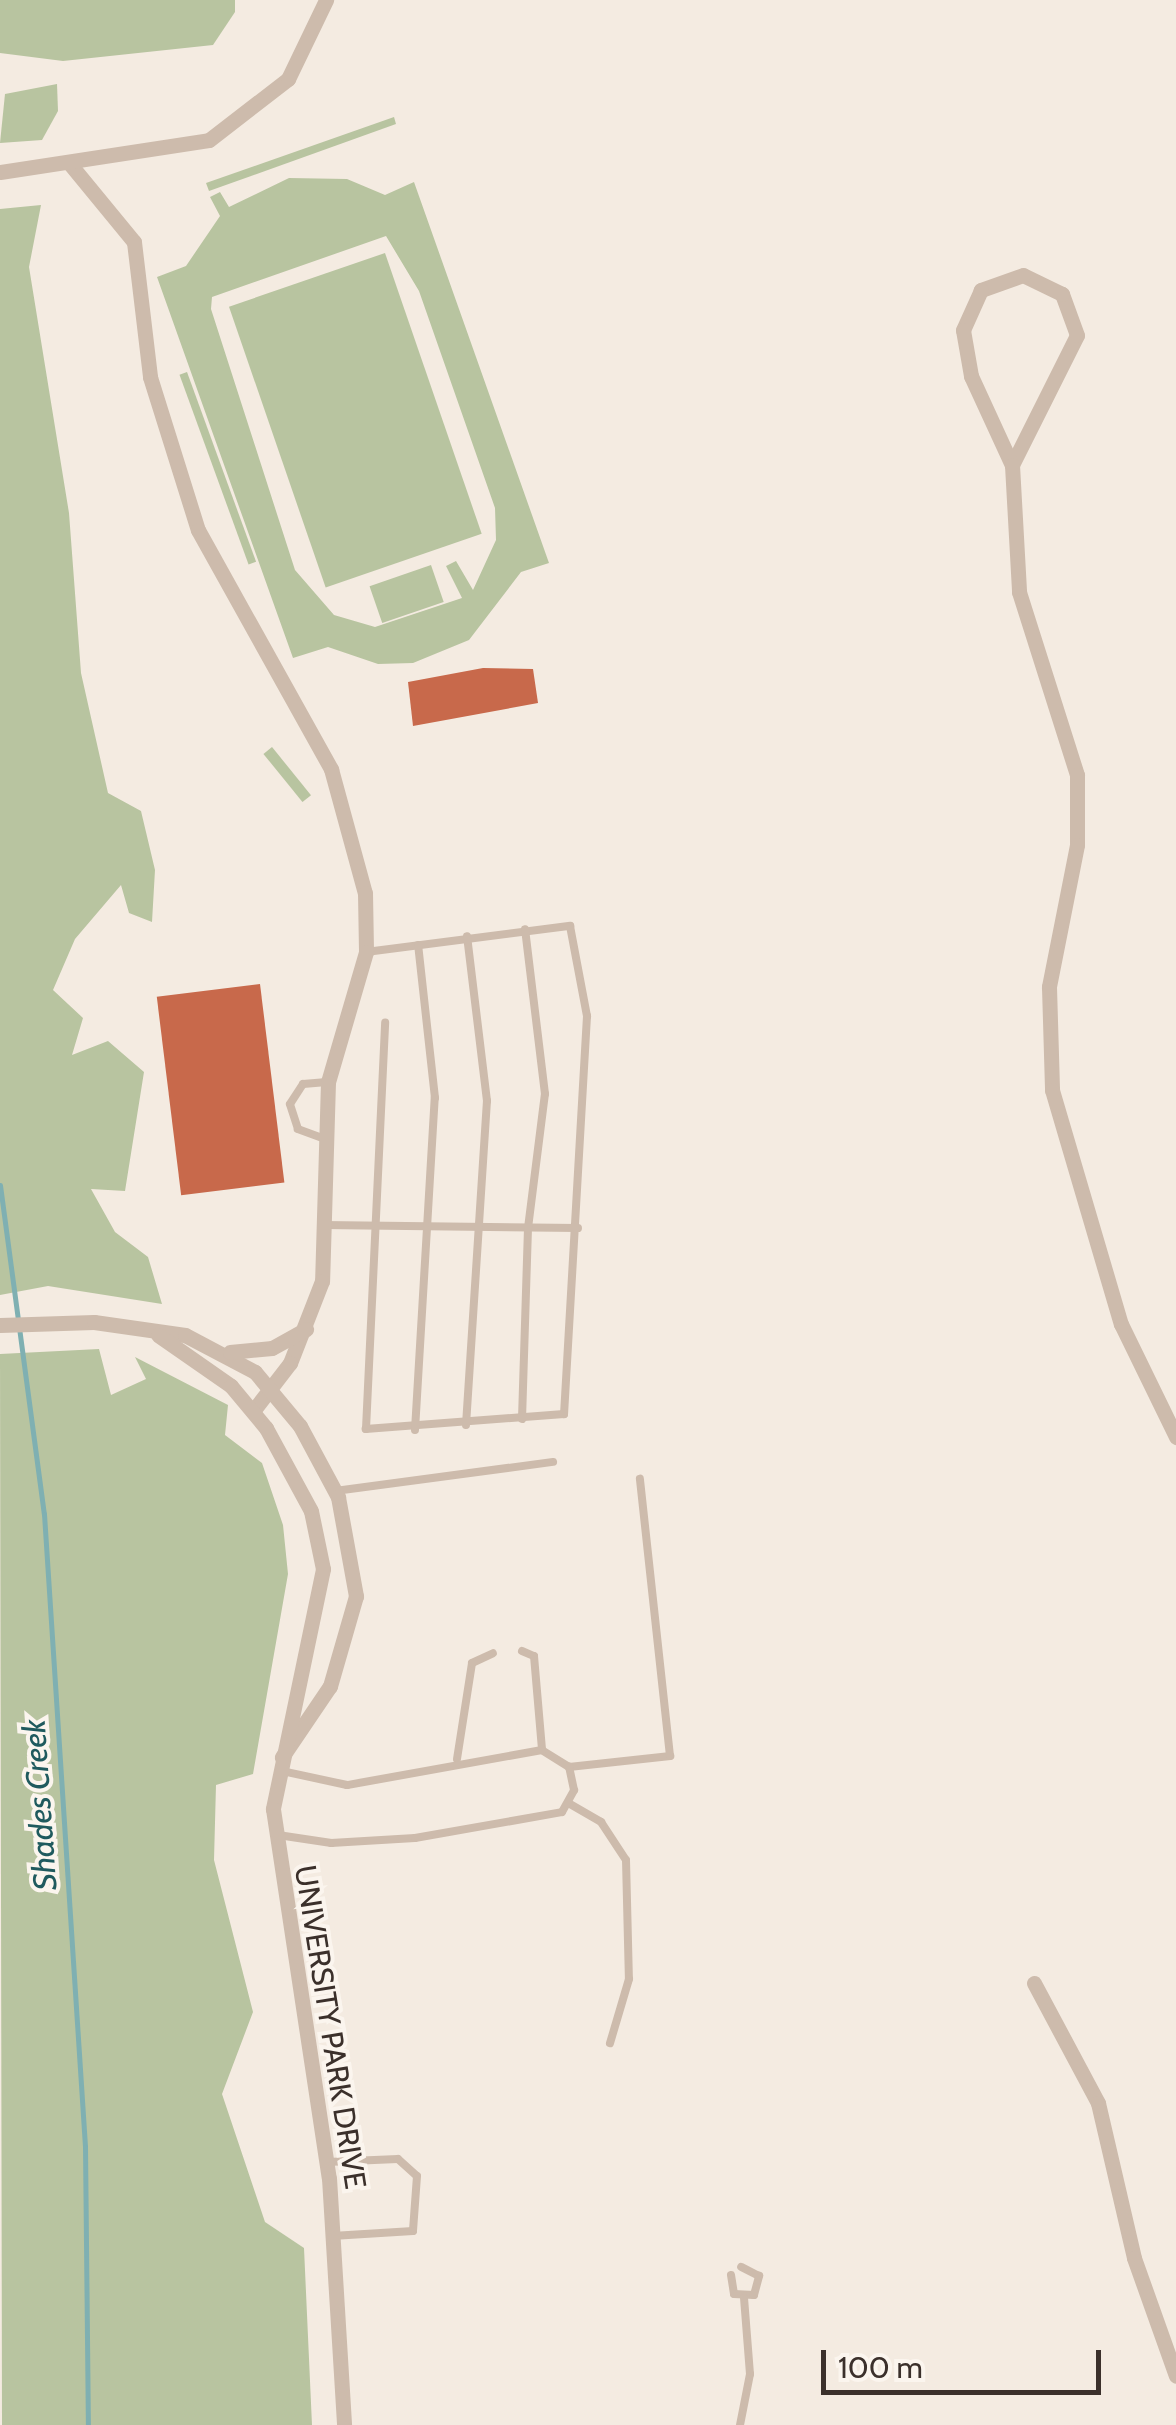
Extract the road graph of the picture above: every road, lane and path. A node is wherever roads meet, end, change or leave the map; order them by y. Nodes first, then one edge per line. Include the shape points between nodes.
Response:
1 (326, 0) edge
2 (70, 164) junction
3 (0, 172) edge
4 (1012, 466) junction
5 (525, 930) junction
6 (467, 936) junction
7 (418, 944) junction
8 (366, 952) junction
9 (385, 1022) dead end
10 (328, 1082) junction
11 (325, 1139) junction
12 (323, 1225) junction
13 (376, 1226) junction
14 (422, 1226) junction
15 (474, 1227) junction
16 (528, 1228) junction
17 (578, 1228) junction
18 (0, 1325) edge
19 (306, 1329) junction
20 (158, 1335) junction
21 (226, 1352) junction
22 (272, 1389) junction
23 (253, 1411) junction
24 (522, 1419) junction
25 (466, 1425) junction
26 (415, 1430) junction
27 (1176, 1437) edge
28 (553, 1462) dead end
29 (640, 1479) dead end
30 (335, 1491) junction
31 (307, 1503) junction
32 (522, 1651) dead end
33 (493, 1653) dead end
34 (308, 1658) junction
35 (339, 1664) junction
36 (542, 1750) junction
37 (457, 1760) junction
38 (281, 1764) junction
39 (569, 1768) junction
40 (570, 1804) junction
41 (274, 1835) junction
42 (1034, 1983) dead end
43 (610, 2043) dead end
44 (326, 2162) junction
45 (332, 2236) junction
46 (740, 2268) dead end
47 (731, 2275) dead end
48 (744, 2298) junction
49 (1176, 2376) edge
50 (344, 2425) edge
51 (740, 2425) edge

1 - 2 street via 288,78 234,126 183,148
2 - 3 street
2 - 8 street via 134,242 150,376 198,530 331,769 365,893
4 - 4 street via 1077,335 1062,294 1022,275 982,290 963,330 971,376
4 - 27 street via 1016,580 1080,812 1049,987 1052,1090 1121,1324
5 - 6 lane
5 - 16 lane via 545,1094
5 - 17 lane via 570,926 587,1016
6 - 7 lane
6 - 15 lane via 487,1101
7 - 8 lane
7 - 14 lane via 435,1098
8 - 10 street
9 - 13 lane
10 - 11 street
10 - 11 lane via 303,1084 290,1104 298,1129
11 - 12 street
12 - 13 lane
12 - 19 street via 322,1280
13 - 14 lane
13 - 26 lane via 366,1430
14 - 15 lane
14 - 26 lane
15 - 16 lane
15 - 25 lane
16 - 17 lane
16 - 24 lane
17 - 24 lane via 570,1407
18 - 20 street, UNIVERSITY PARK DRIVE via 94,1322
19 - 21 street via 256,1352
19 - 22 street
20 - 21 street, UNIVERSITY PARK DRIVE
20 - 23 street, UNIVERSITY PARK DRIVE
21 - 22 street, UNIVERSITY PARK DRIVE
22 - 23 street
22 - 30 street, UNIVERSITY PARK DRIVE
23 - 31 street, UNIVERSITY PARK DRIVE
24 - 25 lane
25 - 26 lane
28 - 30 lane
29 - 39 lane via 670,1756
30 - 31 street
30 - 35 street, UNIVERSITY PARK DRIVE via 356,1596
31 - 34 street, UNIVERSITY PARK DRIVE via 323,1569
32 - 36 lane via 534,1656
33 - 37 lane via 472,1662
34 - 35 street
34 - 38 street, UNIVERSITY PARK DRIVE
35 - 38 street, UNIVERSITY PARK DRIVE
36 - 37 lane
36 - 39 lane
37 - 38 lane via 400,1780 347,1785
38 - 41 street, UNIVERSITY PARK DRIVE
39 - 40 lane
40 - 41 lane via 415,1838 331,1843
40 - 43 lane via 600,1822 626,1860 629,1979
41 - 44 street, UNIVERSITY PARK DRIVE
42 - 49 street via 1098,2103 1134,2258
44 - 45 street, UNIVERSITY PARK DRIVE
44 - 45 lane via 398,2160 417,2176 413,2230
45 - 50 street, UNIVERSITY PARK DRIVE
46 - 48 lane via 760,2281
47 - 48 lane via 731,2290
48 - 51 lane via 750,2374

